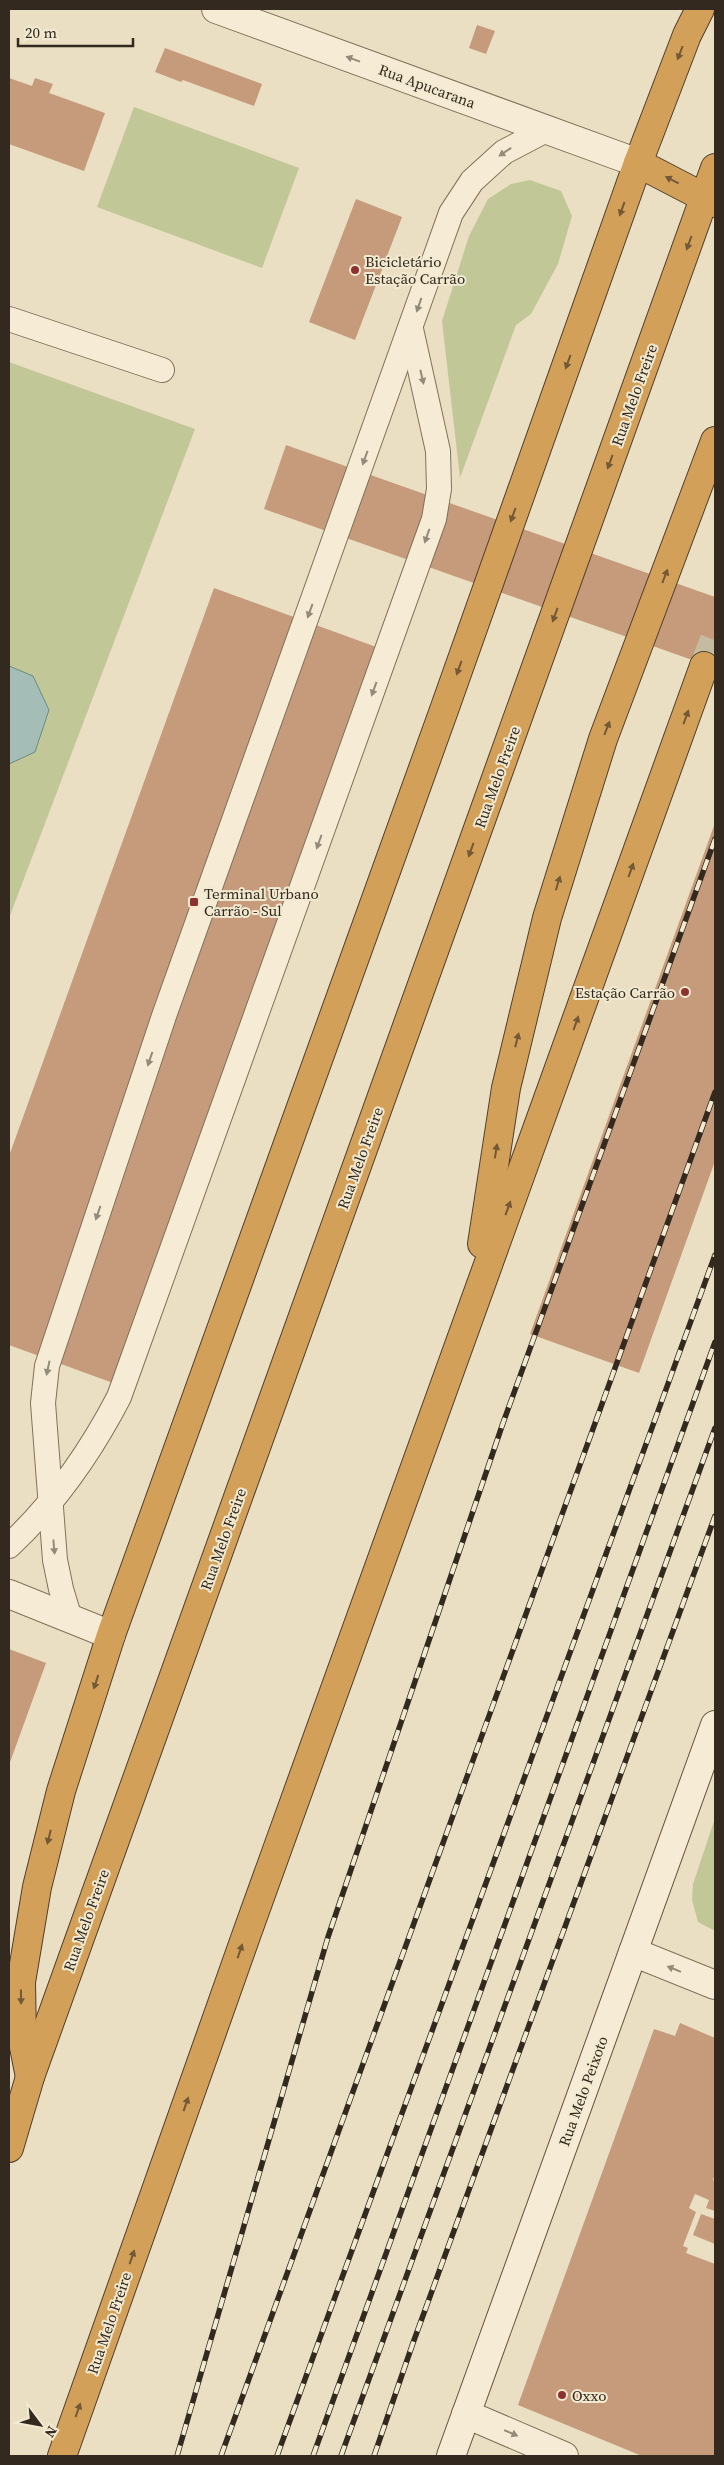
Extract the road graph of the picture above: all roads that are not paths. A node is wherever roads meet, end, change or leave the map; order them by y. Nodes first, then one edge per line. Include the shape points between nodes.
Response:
1 (216, 9) edge
2 (700, 9) edge
3 (548, 128) junction
4 (638, 163) junction
5 (715, 168) edge
6 (710, 200) edge
7 (9, 319) edge
8 (411, 329) junction
9 (162, 370) dead end
10 (715, 441) edge
11 (704, 666) tunnel mouth
12 (473, 1303) junction
13 (50, 1502) junction
14 (9, 1546) edge
15 (9, 1594) edge
16 (70, 1619) junction
17 (111, 1635) junction
18 (715, 1725) edge
19 (633, 1952) junction
20 (715, 1985) edge
21 (30, 2076) junction
22 (9, 2148) edge
23 (466, 2414) junction
24 (62, 2456) edge
25 (451, 2456) edge
26 (564, 2456) edge

3 -> 1 main road, Rua Apucarana
2 -> 4 highway
3 - 4 main road, Rua Apucarana
3 -> 8 lane via 504,152 472,181 451,213
6 -> 4 highway
4 -> 17 highway
5 - 6 highway, Rua Melo Freire
6 -> 21 highway, Rua Melo Freire
7 - 9 lane
8 -> 13 lane via 165,1013 47,1366 43,1403
8 -> 13 lane via 438,451 439,489 434,518 119,1397 98,1438
12 -> 10 highway via 506,1088 547,918 604,739
12 -> 11 highway, Rua Melo Freire
24 -> 12 highway, Rua Melo Freire
13 - 14 lane
13 -> 16 lane via 55,1560
15 - 16 main road
16 - 17 main road
17 -> 21 highway via 61,1791 36,1887 21,1982 22,2037
18 - 19 main road, Rua Melo Peixoto
20 -> 19 main road
19 - 23 main road, Rua Melo Peixoto
21 - 22 highway, Rua Melo Freire
23 - 25 main road, Rua Melo Peixoto
23 -> 26 main road

